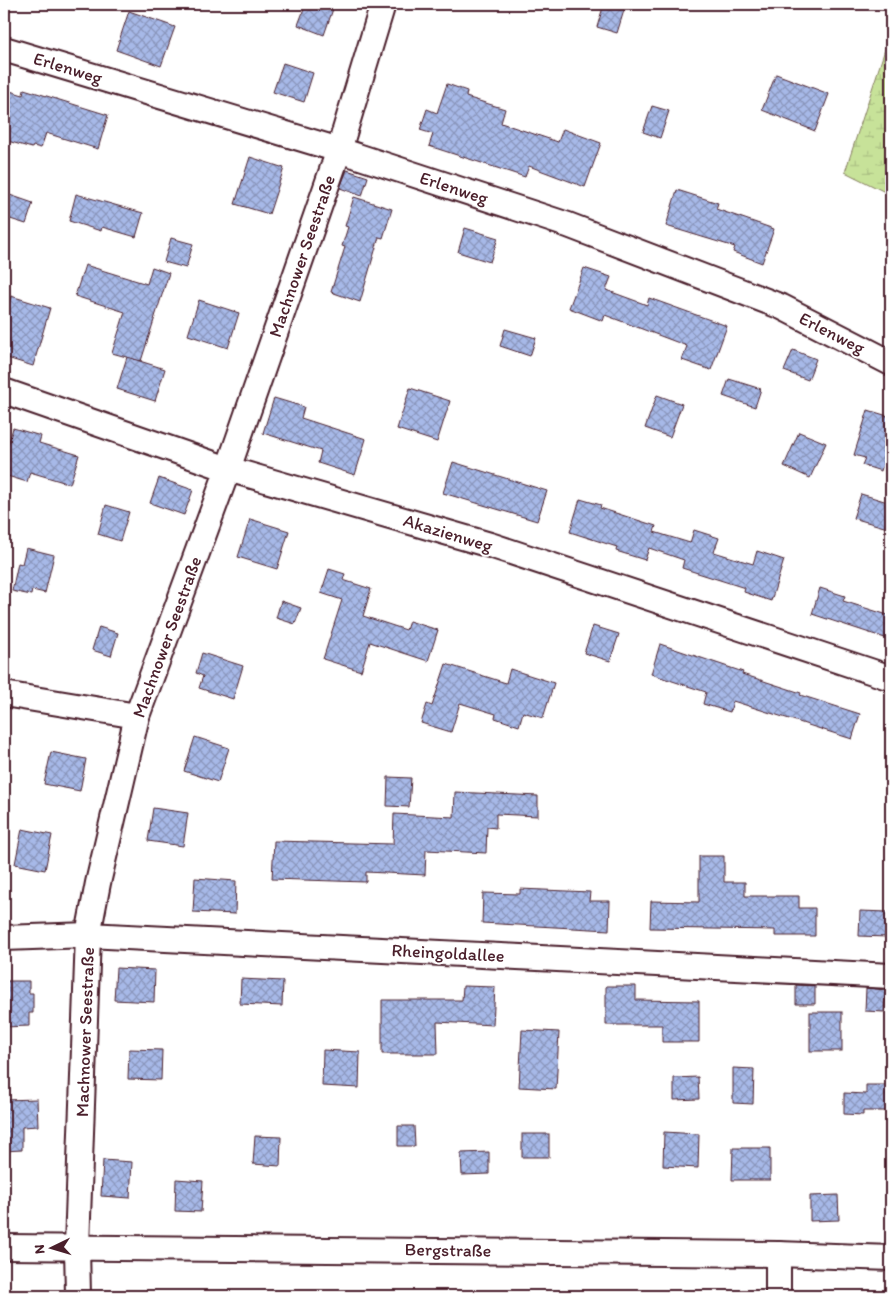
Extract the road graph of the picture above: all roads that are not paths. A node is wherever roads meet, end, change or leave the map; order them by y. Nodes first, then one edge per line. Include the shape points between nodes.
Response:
1 (383, 4) edge
2 (4, 49) edge
3 (339, 150) junction
4 (891, 363) edge
5 (4, 391) edge
6 (228, 468) junction
7 (891, 678) edge
8 (4, 694) edge
9 (137, 716) junction
10 (88, 935) junction
11 (4, 938) edge
12 (891, 976) edge
13 (77, 1246) junction
14 (4, 1247) edge
15 (778, 1254) junction
16 (891, 1258) edge
17 (78, 1296) edge
18 (778, 1296) edge

1 - 3 street, Machnower Seestraße
2 - 3 street, Erlenweg
3 - 4 street, Erlenweg via 568,225 782,307
3 - 6 street, Machnower Seestraße
5 - 6 street, Akazienweg
6 - 7 street, Akazienweg via 490,545
6 - 9 street, Machnower Seestraße
8 - 9 street
9 - 10 street, Machnower Seestraße
10 - 11 street, Rheingoldallee
10 - 12 street, Rheingoldallee
10 - 13 street, Machnower Seestraße
13 - 14 street, Bergstraße
13 - 15 street, Bergstraße
13 - 17 street, Machnower Seestraße
15 - 16 street, Bergstraße
15 - 18 street

